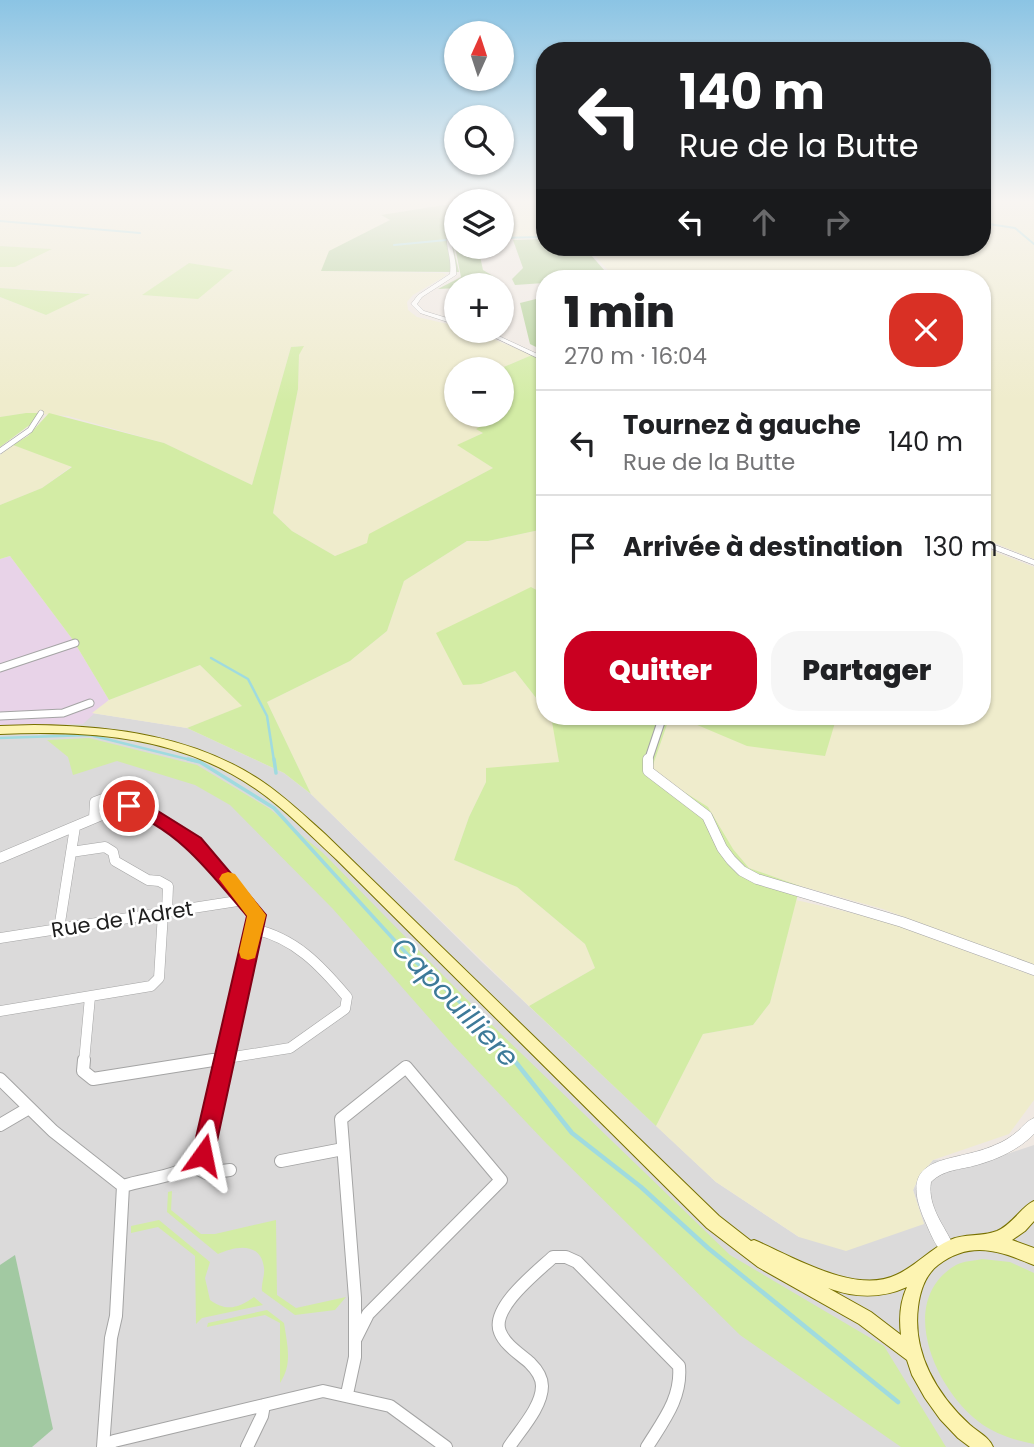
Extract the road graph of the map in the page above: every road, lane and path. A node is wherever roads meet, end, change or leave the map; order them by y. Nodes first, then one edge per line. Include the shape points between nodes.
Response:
1 (444, 281) edge
2 (444, 319) edge
3 (510, 343) edge
4 (536, 355) edge
5 (41, 413) dead end
6 (0, 451) edge
7 (991, 546) edge
8 (1034, 563) edge
9 (75, 643) dead end
10 (0, 668) edge
11 (90, 703) dead end
12 (0, 716) edge
13 (660, 725) edge
14 (0, 730) edge
15 (129, 806) junction
16 (94, 818) junction
17 (75, 827) junction
18 (71, 852) junction
19 (0, 858) edge
20 (244, 900) junction
21 (165, 912) junction
22 (59, 929) junction
23 (253, 929) junction
24 (0, 938) edge
25 (1034, 971) edge
26 (90, 997) junction
27 (0, 1012) edge
28 (224, 1058) junction
29 (0, 1079) edge
30 (29, 1108) junction
31 (1034, 1124) edge
32 (0, 1125) edge
33 (343, 1149) junction
34 (281, 1161) dead end
35 (194, 1167) junction
36 (230, 1170) dead end
37 (123, 1186) junction
38 (1034, 1209) edge
39 (736, 1239) junction
40 (985, 1242) junction
41 (948, 1249) junction
42 (1034, 1257) edge
43 (925, 1266) junction
44 (356, 1339) junction
45 (913, 1354) junction
46 (347, 1394) junction
47 (264, 1405) junction
48 (967, 1440) edge
49 (103, 1447) edge
50 (247, 1447) edge
51 (446, 1447) edge
52 (509, 1447) edge
53 (647, 1447) edge
54 (985, 1447) edge

1 - 2 street via 414,304 422,312
3 - 4 street
5 - 6 street via 30,430
7 - 8 street
9 - 10 street
11 - 12 street via 63,713
13 - 25 street via 648,771 707,816 722,848 742,871 820,900 902,922
14 - 39 main road via 93,730 146,738 205,756 256,783 340,856 673,1186
15 - 16 street
15 - 16 street via 111,796 95,802
15 - 20 street via 195,843
16 - 17 street
17 - 18 street
17 - 19 street
18 - 21 street via 105,847 113,852 115,861 148,880 159,881 168,887
18 - 22 street
20 - 21 street, Rue de l'Adret
20 - 23 street via 257,915
21 - 22 street, Rue de l'Adret
21 - 26 street via 159,978 151,986
22 - 24 street, Rue de l'Adret
23 - 28 street
23 - 28 street via 305,950 347,997 345,1009 290,1048
26 - 27 street
26 - 28 street via 83,1071 93,1079
28 - 35 street via 203,1155
29 - 30 street
30 - 32 street
30 - 37 street
31 - 41 street via 1026,1135 998,1151 939,1166 925,1178 924,1196
33 - 34 street
33 - 44 street
33 - 44 street via 341,1119 406,1067 501,1180 368,1314
35 - 36 street via 206,1173
35 - 37 street
37 - 49 street via 115,1284 117,1323 111,1338
38 - 40 main road via 1006,1236
39 - 43 main road via 848,1287 903,1282
39 - 45 main road via 764,1261 865,1318
40 - 41 main road
40 - 42 main road
41 - 43 main road
43 - 45 main road via 909,1304
44 - 46 street
45 - 48 main road via 936,1401
46 - 47 street via 323,1391
46 - 51 street via 390,1406
47 - 49 street
47 - 50 street
48 - 54 main road
52 - 53 street via 541,1394 542,1382 540,1373 500,1335 501,1311 553,1257 566,1257 577,1262 679,1366 680,1391

